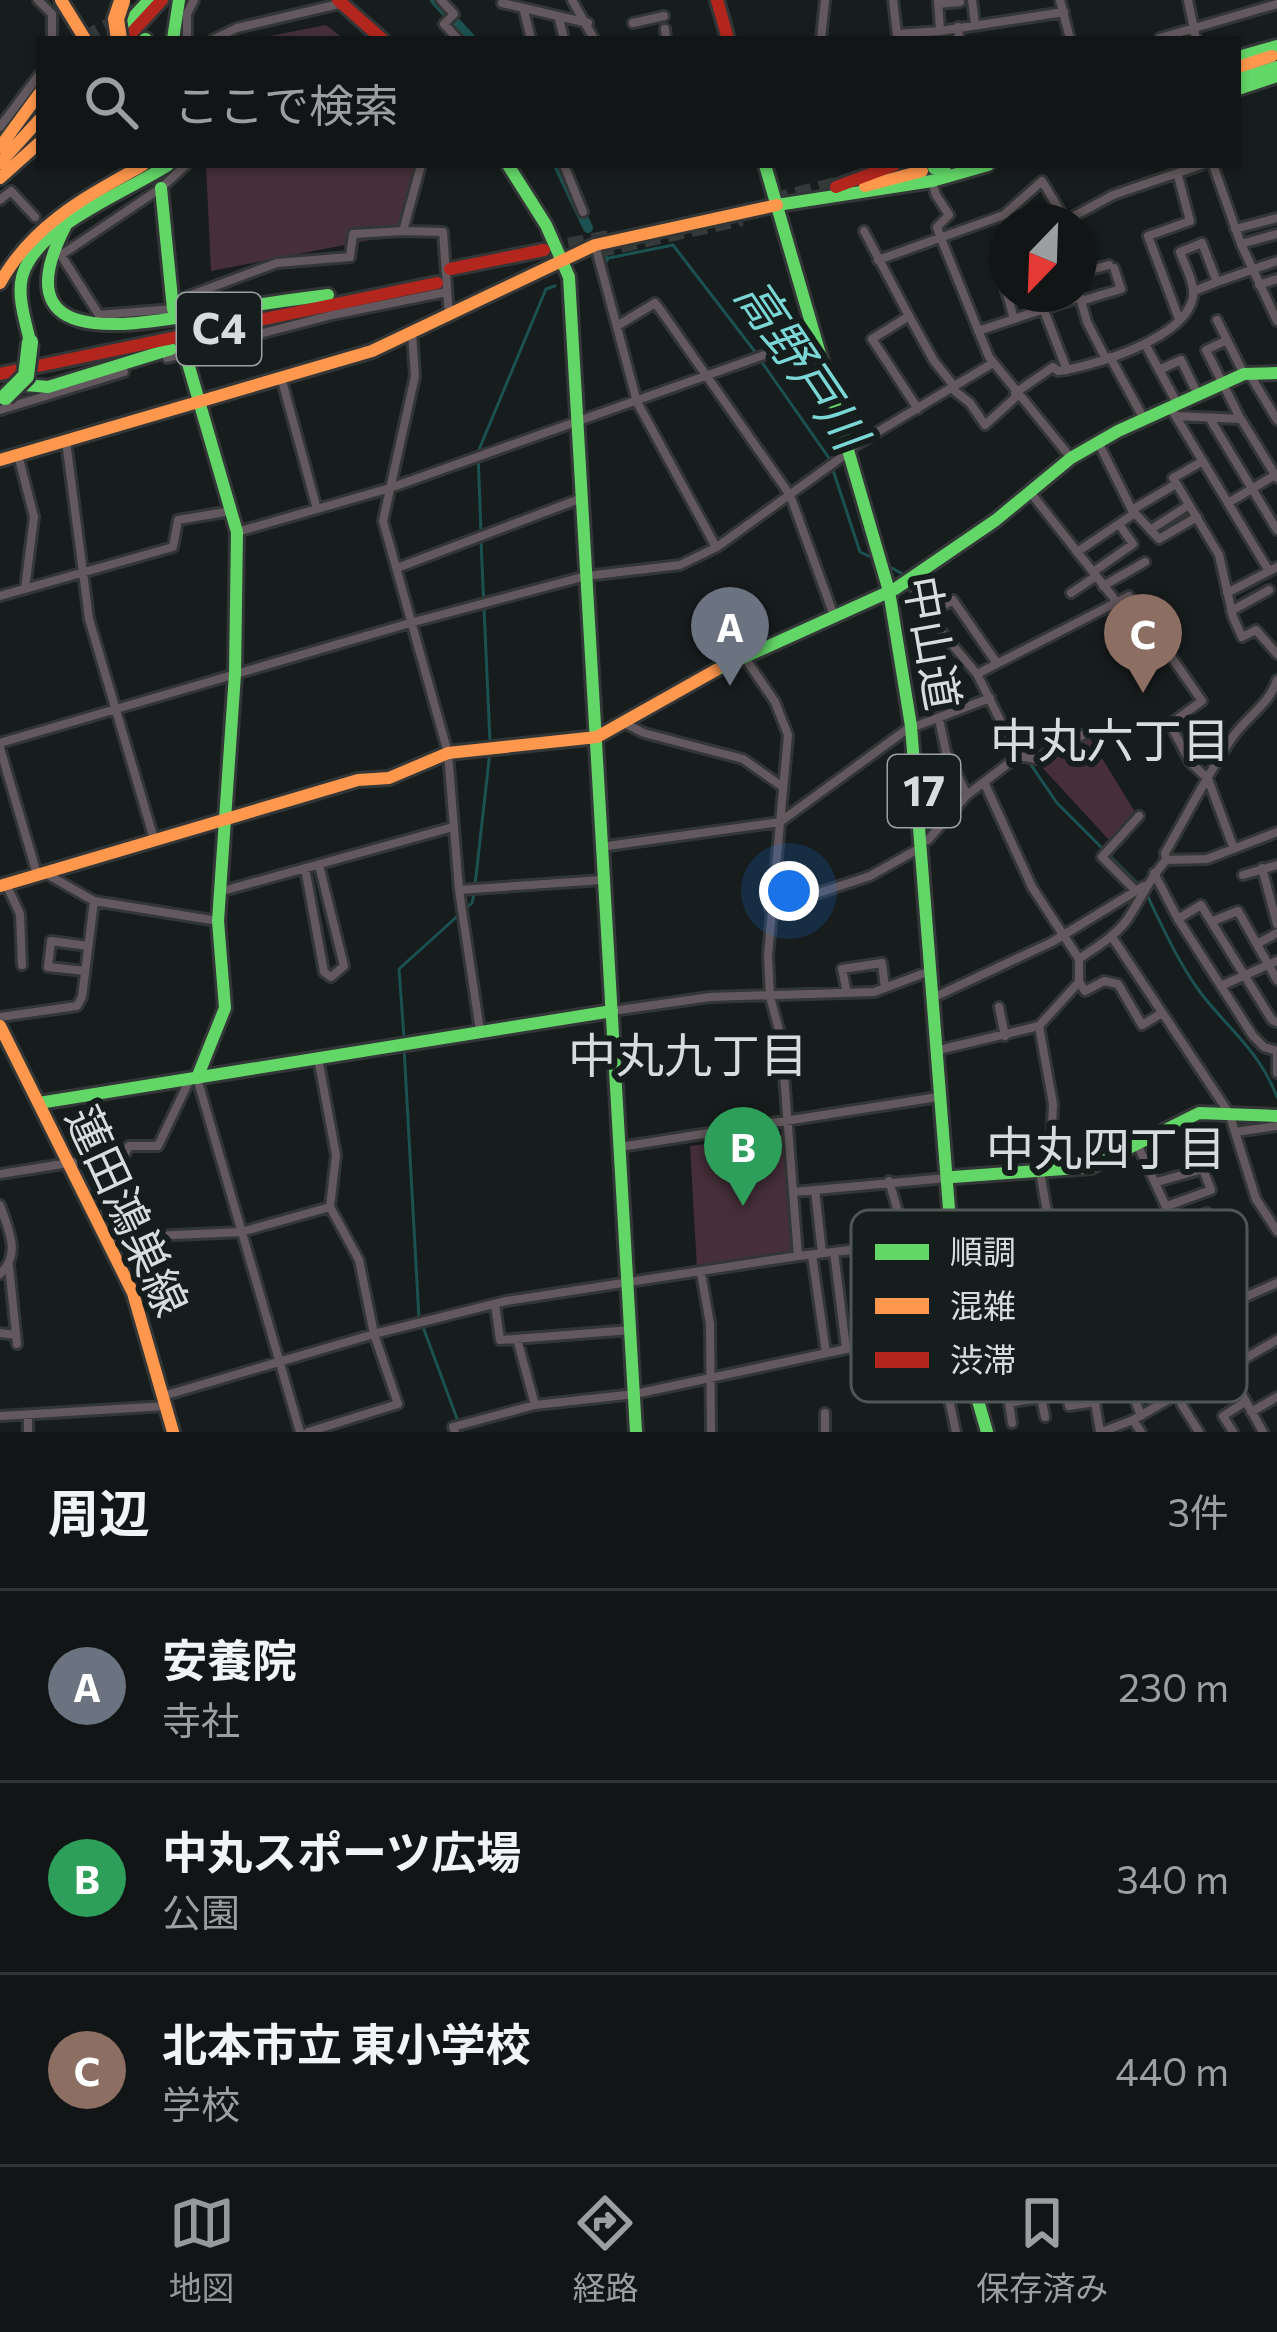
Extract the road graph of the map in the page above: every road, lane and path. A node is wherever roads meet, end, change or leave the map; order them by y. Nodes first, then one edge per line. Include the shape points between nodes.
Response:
1 (38, 0) edge
2 (61, 0) edge
3 (122, 0) edge
4 (149, 0) edge
5 (162, 0) edge
6 (179, 0) edge
7 (194, 0) edge
8 (441, 0) edge
9 (506, 0) edge
10 (572, 0) edge
11 (717, 0) edge
12 (728, 0) edge
13 (824, 0) edge
14 (893, 0) edge
15 (972, 0) edge
16 (1060, 0) edge
17 (1188, 0) edge
18 (339, 2) edge
19 (938, 2) edge
20 (960, 2) edge
21 (1277, 4) edge
22 (524, 11) junction
23 (1064, 12) junction
24 (664, 16) dead end
25 (559, 19) junction
26 (588, 23) junction
27 (633, 23) dead end
28 (975, 24) junction
29 (958, 27) junction
30 (1193, 28) junction
31 (940, 31) junction
32 (52, 36) edge
33 (83, 36) edge
34 (119, 36) edge
35 (121, 36) edge
36 (122, 36) edge
37 (173, 36) edge
38 (187, 36) edge
39 (220, 36) edge
40 (379, 36) edge
41 (455, 36) edge
42 (531, 36) edge
43 (563, 36) edge
44 (593, 36) edge
45 (727, 36) edge
46 (738, 36) edge
47 (821, 36) edge
48 (959, 36) edge
49 (1069, 36) edge
50 (1167, 36) edge
51 (1195, 36) edge
52 (1266, 55) edge
53 (1241, 76) edge
54 (1277, 76) edge
55 (36, 78) edge
56 (1241, 88) edge
57 (36, 98) edge
58 (36, 123) edge
59 (0, 127) edge
60 (36, 142) edge
61 (0, 147) edge
62 (0, 163) edge
63 (420, 168) edge
64 (510, 168) edge
65 (565, 168) edge
66 (771, 168) edge
67 (1195, 168) edge
68 (1215, 168) edge
69 (921, 169) edge
70 (159, 171) edge
71 (1178, 176) junction
72 (0, 178) edge
73 (865, 186) tunnel mouth
74 (807, 198) junction
75 (0, 200) edge
76 (781, 204) junction
77 (1016, 204) edge
78 (1055, 204) edge
79 (1096, 204) edge
80 (584, 212) dead end
81 (35, 217) dead end
82 (1277, 218) edge
83 (989, 219) edge
84 (65, 227) junction
85 (1235, 229) junction
86 (404, 231) junction
87 (864, 232) dead end
88 (1277, 234) edge
89 (940, 236) junction
90 (28, 237) junction
91 (595, 244) junction
92 (1240, 244) junction
93 (542, 256) tunnel mouth
94 (562, 259) junction
95 (878, 260) junction
96 (1277, 261) edge
97 (0, 264) edge
98 (1251, 269) junction
99 (1097, 270) edge
100 (444, 279) junction
101 (1277, 280) edge
102 (1217, 282) junction
103 (0, 283) edge
104 (1259, 285) junction
105 (1194, 291) junction
106 (1097, 294) edge
107 (328, 295) junction
108 (173, 306) junction
109 (1012, 312) edge
110 (1034, 312) edge
111 (1050, 312) edge
112 (1087, 312) edge
113 (449, 316) junction
114 (909, 316) junction
115 (1014, 319) junction
116 (1179, 319) junction
117 (1217, 320) dead end
118 (1277, 321) edge
119 (617, 326) junction
120 (978, 332) junction
121 (412, 333) junction
122 (815, 337) junction
123 (1227, 340) junction
124 (1145, 344) junction
125 (185, 352) junction
126 (1108, 358) junction
127 (0, 363) edge
128 (993, 363) junction
129 (1067, 370) junction
130 (1160, 370) junction
131 (1277, 373) edge
132 (1247, 374) junction
133 (281, 377) junction
134 (706, 377) junction
135 (1221, 382) junction
136 (952, 387) junction
137 (4, 393) edge
138 (1197, 393) junction
139 (1016, 395) junction
140 (196, 401) junction
141 (637, 402) junction
142 (919, 409) junction
143 (1174, 409) junction
144 (1209, 418) junction
145 (1144, 419) junction
146 (1241, 419) junction
147 (1277, 420) edge
148 (576, 424) junction
149 (65, 441) junction
150 (1098, 442) junction
151 (851, 450) junction
152 (9, 457) edge
153 (1071, 458) junction
154 (1203, 461) junction
155 (1276, 477) edge
156 (1176, 484) junction
157 (390, 488) junction
158 (1251, 489) junction
159 (1030, 492) junction
160 (790, 494) junction
161 (582, 498) junction
162 (1228, 503) junction
163 (1190, 506) junction
164 (317, 509) junction
165 (231, 512) junction
166 (1134, 512) junction
167 (1197, 517) junction
168 (1119, 524) junction
169 (1150, 530) junction
170 (1277, 530) edge
171 (237, 532) junction
172 (716, 547) junction
173 (1077, 553) junction
174 (1145, 562) dead end
175 (397, 568) junction
176 (1273, 568) edge
177 (83, 571) junction
178 (1094, 574) junction
179 (586, 576) junction
180 (898, 586) junction
181 (1103, 586) junction
182 (25, 589) junction
183 (1269, 590) dead end
184 (1071, 592) dead end
185 (1227, 592) junction
186 (0, 596) edge
187 (1116, 602) junction
188 (1231, 611) junction
189 (833, 613) junction
190 (927, 615) junction
191 (410, 623) junction
192 (1277, 654) edge
193 (743, 655) junction
194 (996, 662) junction
195 (235, 674) junction
196 (977, 674) junction
197 (1277, 680) edge
198 (990, 698) junction
199 (116, 708) junction
200 (938, 719) junction
201 (626, 724) junction
202 (915, 726) junction
203 (1089, 732) dead end
204 (597, 737) junction
205 (0, 746) edge
206 (448, 754) junction
207 (1018, 756) junction
208 (1208, 779) junction
209 (984, 782) junction
210 (783, 787) junction
211 (968, 795) junction
212 (1139, 816) dead end
213 (226, 818) junction
214 (780, 822) junction
215 (453, 827) junction
216 (1277, 832) edge
217 (154, 839) junction
218 (925, 844) junction
219 (600, 847) junction
220 (1234, 849) junction
221 (1166, 860) junction
222 (319, 865) junction
223 (1277, 866) edge
224 (305, 868) junction
225 (1262, 868) junction
226 (39, 873) junction
227 (1154, 873) junction
228 (1243, 875) dead end
229 (602, 880) junction
230 (3, 885) edge
231 (1140, 888) junction
232 (459, 890) junction
233 (219, 892) junction
234 (94, 901) junction
235 (770, 909) junction
236 (1178, 919) junction
237 (218, 921) junction
238 (1212, 921) junction
239 (1277, 928) edge
240 (1064, 935) junction
241 (1112, 937) junction
242 (1257, 944) junction
243 (88, 946) junction
244 (1079, 959) junction
245 (1273, 963) edge
246 (22, 965) dead end
247 (86, 971) junction
248 (931, 971) junction
249 (1247, 975) junction
250 (1277, 980) edge
251 (1079, 982) junction
252 (1223, 986) junction
253 (885, 988) junction
254 (847, 993) junction
255 (939, 995) junction
256 (770, 997) junction
257 (998, 1007) dead end
258 (612, 1011) junction
259 (1162, 1013) junction
260 (0, 1017) edge
261 (1277, 1022) edge
262 (0, 1026) edge
263 (1039, 1026) junction
264 (480, 1031) junction
265 (1005, 1036) junction
266 (944, 1049) junction
267 (1277, 1051) edge
268 (317, 1057) junction
269 (1277, 1073) edge
270 (193, 1079) junction
271 (940, 1097) junction
272 (38, 1103) junction
273 (1229, 1113) junction
274 (1277, 1116) edge
275 (788, 1122) junction
276 (1277, 1126) edge
277 (1234, 1132) junction
278 (1137, 1144) junction
279 (620, 1147) junction
280 (68, 1162) junction
281 (1045, 1172) junction
282 (0, 1174) edge
283 (949, 1178) junction
284 (889, 1181) junction
285 (1156, 1182) junction
286 (815, 1190) junction
287 (793, 1192) junction
288 (0, 1205) edge
289 (1167, 1206) junction
290 (330, 1207) junction
291 (896, 1210) edge
292 (950, 1210) edge
293 (953, 1210) edge
294 (1048, 1210) edge
295 (1169, 1210) edge
296 (1275, 1226) edge
297 (242, 1232) junction
298 (108, 1238) junction
299 (851, 1250) edge
300 (834, 1252) junction
301 (817, 1254) junction
302 (798, 1256) junction
303 (9, 1266) junction
304 (700, 1273) junction
305 (0, 1274) edge
306 (628, 1283) junction
307 (1277, 1283) edge
308 (1247, 1296) edge
309 (495, 1304) junction
310 (631, 1330) junction
311 (0, 1334) edge
312 (374, 1334) junction
313 (517, 1339) junction
314 (1277, 1340) edge
315 (851, 1347) edge
316 (846, 1348) junction
317 (826, 1353) junction
318 (1247, 1355) edge
319 (280, 1362) junction
320 (711, 1379) junction
321 (634, 1394) junction
322 (1277, 1397) edge
323 (164, 1401) junction
324 (949, 1402) edge
325 (984, 1402) edge
326 (984, 1402) edge
327 (1014, 1402) edge
328 (1042, 1402) edge
329 (1069, 1402) edge
330 (1095, 1402) joint
331 (1134, 1402) edge
332 (1164, 1402) edge
333 (1182, 1402) edge
334 (1245, 1402) joint
335 (1009, 1403) joint
336 (535, 1406) junction
337 (1251, 1412) junction
338 (825, 1413) dead end
339 (0, 1416) edge
340 (1045, 1417) dead end
341 (28, 1418) junction
342 (1137, 1418) junction
343 (1012, 1423) dead end
344 (28, 1432) edge
345 (172, 1432) edge
346 (304, 1432) edge
347 (455, 1432) edge
348 (636, 1432) edge
349 (711, 1432) edge
350 (825, 1432) edge
351 (956, 1432) edge
352 (991, 1432) edge
353 (1101, 1432) edge
354 (1141, 1432) edge
355 (1199, 1432) edge
356 (1233, 1432) edge
357 (1263, 1432) edge

1 - 32 street via 52,14
2 - 33 main road
3 - 34 main road, bridge
4 - 35 main road
5 - 36 main road
6 - 37 main road
7 - 38 street
8 - 41 street via 454,14 444,24
9 - 22 street
10 - 26 street
11 - 45 main road
12 - 46 main road
13 - 47 street
14 - 31 street via 897,34
15 - 28 street
16 - 23 street
17 - 30 street
18 - 39 street
18 - 40 main road
19 - 20 street
19 - 31 street
21 - 30 street
22 - 25 street
22 - 42 street
23 - 28 street
23 - 49 street
24 - 27 street
25 - 26 street
25 - 43 street
26 - 44 street
28 - 29 street
29 - 31 street
29 - 48 street
30 - 50 street
30 - 51 street
52 - 53 main road
54 - 56 main road
55 - 59 street
57 - 61 main road
58 - 62 main road
60 - 72 main road
63 - 86 street
64 - 94 main road
65 - 80 street
66 - 76 main road, 中山道 / 17
67 - 71 street
68 - 85 street
69 - 73 main road
69 - 74 main road
69 - 74 main road
69 - 89 street via 949,215
70 - 84 main road
70 - 90 main road via 69,206
70 - 108 main road
70 - 108 street via 58,252 99,315
71 - 79 street
71 - 116 street via 1190,221 1148,236
74 - 76 main road
75 - 81 street via 11,190
76 - 91 main road
76 - 122 main road, 中山道 / 17
76 - 151 main road, 中山道 / 17
77 - 78 street via 1042,181
82 - 85 street
83 - 89 street
84 - 107 main road via 45,254 39,282 49,307 76,324
84 - 137 main road, bridge via 39,244 24,268 26,376
85 - 92 street
86 - 100 street via 443,232
86 - 108 street via 353,234 350,256 277,262
87 - 95 street
88 - 92 street
89 - 95 street
89 - 120 street
90 - 97 main road
90 - 103 main road
91 - 94 main road
91 - 119 street
92 - 98 street
93 - 100 main road, C4
94 - 113 main road
94 - 148 main road
95 - 114 street
96 - 98 street
98 - 102 street
98 - 104 street
99 - 106 street via 1112,267 1121,290
100 - 107 main road, C4
100 - 113 street
100 - 125 street
100 - 137 main road, C4
101 - 104 street
102 - 105 street
102 - 105 street via 1202,243 1180,252
104 - 118 street
105 - 116 street
107 - 127 main road, C4
109 - 115 street
110 - 115 street
111 - 129 street
112 - 126 street
113 - 121 main road
114 - 136 street
114 - 142 street via 872,339
115 - 120 street
116 - 124 street
117 - 123 street
119 - 134 street via 655,303
119 - 141 street
120 - 128 street
121 - 133 main road
121 - 157 street via 415,376
122 - 134 street
122 - 151 main road, 中山道 / 17
123 - 132 street
123 - 135 street via 1206,350
124 - 126 street
124 - 130 street
125 - 137 street
125 - 140 main road
126 - 129 street
126 - 145 street
128 - 136 street
128 - 139 street
129 - 139 street via 1052,367
130 - 138 street via 1181,359
130 - 143 street
131 - 132 main road
132 - 135 main road
132 - 147 street
133 - 140 main road
133 - 164 street
134 - 141 street
134 - 160 street
135 - 138 main road
135 - 146 street
136 - 139 street via 985,424
136 - 142 street
138 - 143 main road
139 - 153 street
140 - 149 main road
140 - 165 main road
141 - 148 street
141 - 172 street
142 - 151 street
143 - 144 street
143 - 145 main road
143 - 154 street
144 - 146 street
144 - 158 street
145 - 150 main road
146 - 155 street
148 - 157 street
148 - 161 main road
149 - 152 main road
149 - 177 street
150 - 153 main road
150 - 166 street
151 - 160 street
151 - 180 main road, 中山道 / 17
152 - 182 street via 34,517
153 - 159 main road
154 - 156 street via 1173,478
154 - 162 street
155 - 158 street
156 - 163 street
156 - 166 street
157 - 164 street
157 - 175 street via 383,521
158 - 162 street
158 - 170 street
159 - 173 street
159 - 180 main road
160 - 172 street
160 - 189 street
161 - 175 street
161 - 179 main road
162 - 176 street
163 - 167 street
163 - 169 street
164 - 171 street
165 - 171 main road
165 - 177 street via 178,520 173,548
166 - 168 street
166 - 169 street
167 - 169 street via 1159,538
167 - 185 street via 1219,555
168 - 173 street
168 - 178 street via 1133,544
171 - 195 main road
172 - 179 street via 680,565
173 - 178 street
174 - 181 street
175 - 191 street
176 - 185 street
177 - 182 street
177 - 199 street
178 - 181 street
178 - 184 street
179 - 191 street
179 - 204 main road
180 - 189 main road
180 - 190 street
180 - 202 main road, 中山道 / 17
181 - 187 street
182 - 186 street
183 - 188 street
185 - 188 street
187 - 194 street
187 - 208 street via 1129,596 1202,701 1170,724
188 - 192 street via 1243,637 1256,629
189 - 193 main road
190 - 194 street via 953,600
190 - 196 street
191 - 195 street
191 - 206 street
193 - 201 main road
193 - 210 street via 783,718
194 - 196 street
195 - 199 street
195 - 213 main road
196 - 198 street
197 - 208 street
198 - 200 street
198 - 207 street
199 - 205 street
199 - 217 street
200 - 202 street
200 - 211 street
201 - 204 main road
201 - 210 street via 743,759
202 - 214 street
202 - 218 main road, 中山道 / 17
203 - 207 street via 1036,759
204 - 206 main road
204 - 219 main road
205 - 226 street
206 - 213 main road via 389,778 358,779
206 - 215 street
207 - 209 street
208 - 220 street
208 - 221 street
209 - 211 street
209 - 240 street via 1032,887
210 - 214 street
211 - 218 street
212 - 231 street via 1102,857
213 - 217 main road
213 - 233 main road
214 - 219 street
214 - 235 street
215 - 222 street
215 - 232 street
216 - 220 street
217 - 226 main road
218 - 235 street via 870,876
218 - 248 main road, 中山道 / 17
218 - 255 main road, 中山道 / 17
219 - 229 main road
220 - 221 street
221 - 227 street
222 - 224 street
222 - 224 street via 344,966 331,977
223 - 225 street
224 - 233 street
225 - 228 street
225 - 239 street
226 - 230 main road
226 - 234 street
227 - 231 street
227 - 236 street
229 - 232 street
229 - 258 main road
230 - 246 street via 20,914
231 - 240 street
231 - 241 street
232 - 264 street
233 - 237 main road
234 - 237 street
234 - 243 street
235 - 256 street
236 - 238 street via 1201,905
236 - 252 street
237 - 270 main road via 225,1008
238 - 242 street via 1238,911
238 - 249 street
239 - 242 street
240 - 244 street
240 - 255 street
241 - 244 street
241 - 259 street
242 - 245 street
243 - 247 street
243 - 247 street via 51,941 49,954 48,967
244 - 251 street
245 - 249 street
245 - 250 street
247 - 260 street via 77,1006
248 - 253 street
248 - 271 main road, 中山道 / 17
249 - 252 street
249 - 261 street
251 - 259 street via 1085,991 1118,984 1142,1025
251 - 263 street
252 - 267 street via 1252,1036
253 - 254 street
253 - 254 street via 882,963 842,969
254 - 256 street
255 - 266 main road, 中山道 / 17
256 - 258 street
256 - 275 street
257 - 265 street
258 - 264 main road
258 - 279 main road
259 - 273 street
262 - 272 main road, 蓮田鴻巣線
263 - 265 street
263 - 281 street via 1053,1104
264 - 268 main road
265 - 266 street
266 - 283 main road, 中山道 / 17
267 - 269 street
268 - 270 main road
268 - 290 street via 336,1155
270 - 272 main road
270 - 280 street via 158,1145
270 - 297 street
271 - 275 street
271 - 283 main road, 中山道 / 17
272 - 280 main road, 蓮田鴻巣線
273 - 274 main road
273 - 277 street
273 - 278 main road via 1199,1113
275 - 279 street
275 - 287 street
276 - 277 street
277 - 296 street via 1256,1199
278 - 281 main road via 1091,1167
278 - 285 street
279 - 306 main road
280 - 282 street
280 - 298 main road, 蓮田鴻巣線
281 - 283 main road
281 - 294 street
283 - 284 street
283 - 292 main road, 中山道 / 17
283 - 293 main road, 中山道 / 17
284 - 286 street
284 - 291 street
285 - 289 street
285 - 289 street via 1203,1168 1211,1190
286 - 287 street
286 - 301 street
287 - 302 street
288 - 303 street via 12,1243
289 - 295 street
290 - 297 street
290 - 312 street via 359,1260
297 - 298 street
297 - 319 street
298 - 323 main road, 蓮田鴻巣線 via 141,1314
299 - 300 street
300 - 301 street
300 - 316 street
301 - 302 street
301 - 317 street
302 - 304 street
303 - 305 street
303 - 311 street via 16,1340
304 - 306 street
304 - 320 street
306 - 309 street
306 - 310 main road
307 - 308 street
309 - 312 street
309 - 313 street via 500,1340
310 - 313 street
310 - 321 main road
312 - 319 street
312 - 346 street via 398,1404
313 - 336 street
314 - 318 street
315 - 316 street
316 - 317 street
317 - 320 street
319 - 323 street
319 - 346 street
320 - 321 street
320 - 349 street
321 - 336 street
321 - 348 main road
322 - 337 street
323 - 341 street
323 - 345 main road, 蓮田鴻巣線
324 - 351 street
325 - 352 main road, 中山道 / 17
326 - 352 main road, 中山道 / 17
327 - 335 street
328 - 340 street
329 - 330 street
330 - 353 street
331 - 342 street
332 - 342 street
333 - 355 street
334 - 337 street
334 - 356 street via 1223,1416
335 - 343 street
336 - 347 street
337 - 357 street
338 - 350 street
339 - 341 street
341 - 344 street
342 - 353 street
342 - 354 street

